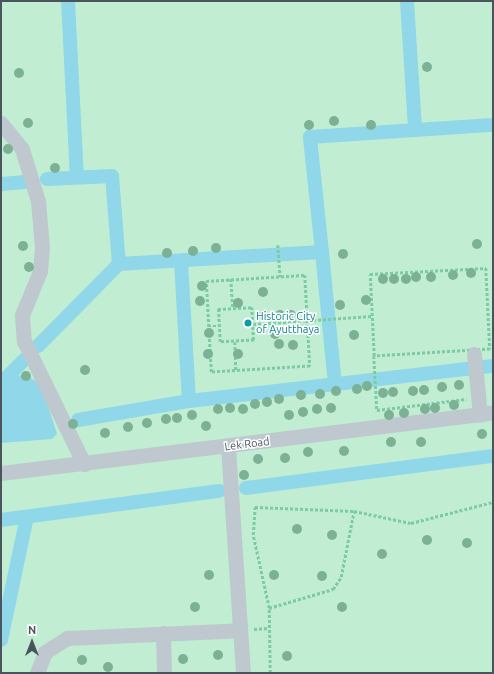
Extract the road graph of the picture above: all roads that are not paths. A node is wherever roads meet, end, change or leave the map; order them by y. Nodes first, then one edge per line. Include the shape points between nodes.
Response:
1 (1, 125) edge
2 (474, 354) dead end
3 (487, 414) edge
4 (228, 447) junction
5 (84, 464) junction
6 (1, 474) edge
7 (240, 630) junction
8 (163, 633) junction
9 (37, 673) edge
10 (164, 673) edge
11 (243, 673) edge

1 - 5 street via 22,149 31,170 39,209 42,248 40,271 22,315 24,341
2 - 3 street via 478,391
3 - 4 street, Lek Road
4 - 5 street, Lek Road
4 - 7 street
5 - 6 street, Lek Road
7 - 8 street
7 - 11 street
8 - 9 street via 67,638 45,652
8 - 10 street

